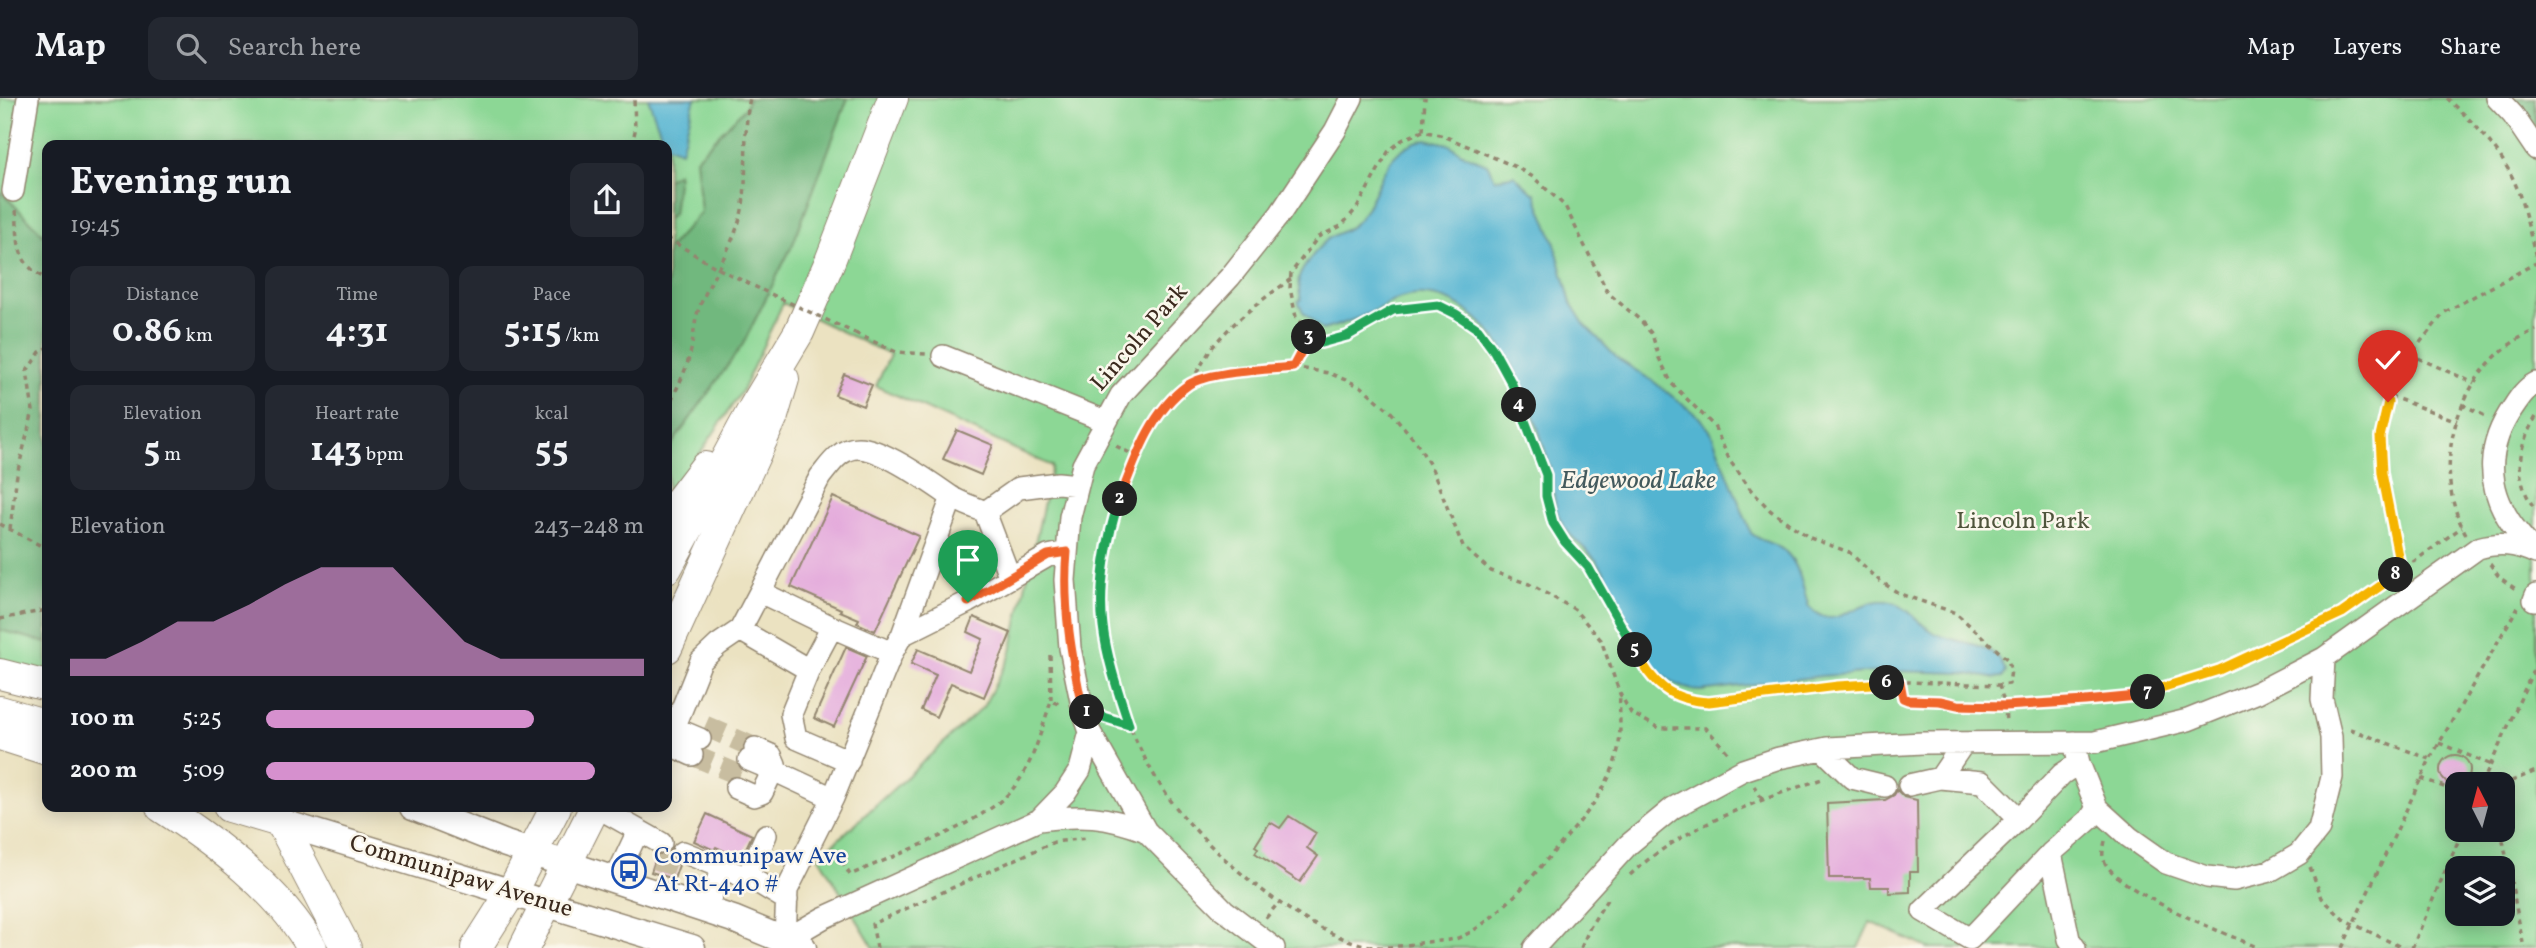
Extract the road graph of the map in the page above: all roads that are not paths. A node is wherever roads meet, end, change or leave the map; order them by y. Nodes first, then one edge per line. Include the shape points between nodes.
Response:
1 (28, 98) edge
2 (893, 98) edge
3 (1352, 98) edge
4 (2497, 98) edge
5 (2536, 149) edge
6 (13, 191) road end
7 (799, 332) junction
8 (943, 356) road end
9 (2536, 383) edge
10 (754, 407) junction
11 (1105, 421) junction
12 (1078, 485) junction
13 (952, 497) junction
14 (672, 511) edge
15 (985, 512) junction
16 (1067, 552) junction
17 (2536, 552) edge
18 (672, 559) edge
19 (1010, 578) junction
20 (760, 592) junction
21 (832, 627) junction
22 (740, 630) junction
23 (672, 637) edge
24 (897, 644) junction
25 (2324, 658) junction
26 (809, 670) junction
27 (0, 674) edge
28 (42, 686) edge
29 (0, 711) edge
30 (42, 724) edge
31 (1090, 732) junction
32 (672, 733) edge
33 (0, 735) edge
34 (1963, 744) junction
35 (696, 747) junction
36 (42, 748) edge
37 (1822, 749) junction
38 (2077, 753) junction
39 (672, 757) edge
40 (849, 761) junction
41 (769, 778) junction
42 (1940, 778) junction
43 (1909, 785) dead end
44 (1885, 786) dead end
45 (833, 798) junction
46 (169, 812) edge
47 (259, 812) edge
48 (426, 812) edge
49 (553, 812) edge
50 (593, 812) edge
51 (604, 812) edge
52 (2094, 813) junction
53 (277, 815) edge
54 (2019, 819) junction
55 (1039, 820) junction
56 (1146, 831) junction
57 (766, 835) dead end
58 (532, 853) junction
59 (2051, 853) junction
60 (686, 856) tunnel mouth
61 (567, 864) junction
62 (722, 868) junction
63 (747, 878) junction
64 (615, 880) junction
65 (512, 893) junction
66 (787, 900) junction
67 (547, 903) junction
68 (706, 909) junction
69 (794, 944) edge
70 (312, 948) edge
71 (346, 948) edge
72 (476, 948) edge
73 (524, 948) edge
74 (692, 948) edge
75 (1274, 948) edge
76 (1534, 948) edge
77 (2075, 948) edge

1 - 6 street
2 - 7 highway
3 - 11 street, Lincoln Park via 1280,214 1230,277 1121,395
4 - 5 street
7 - 10 highway
7 - 23 highway via 773,416
8 - 11 street
9 - 17 street via 2505,418 2495,445 2493,475 2501,507
10 - 14 highway
10 - 18 highway
11 - 12 street, Lincoln Park
12 - 15 street via 1019,488
12 - 16 street, Lincoln Park
13 - 15 street
13 - 20 street via 886,456 857,448 838,455 820,477
13 - 24 street
15 - 19 street
16 - 19 street via 1048,555
16 - 31 street, Lincoln Park via 1070,648
17 - 25 street via 2498,543 2478,548
19 - 24 street
20 - 21 street
20 - 22 street
21 - 24 street
21 - 26 street
22 - 26 street
22 - 32 street via 701,661
24 - 40 street
25 - 38 street via 2258,692 2188,720 2095,742
25 - 52 street via 2322,699 2331,737 2332,777 2319,829 2299,854 2270,871 2234,880 2207,877 2166,863
26 - 40 street via 791,714 796,738
27 - 28 highway
29 - 30 highway
31 - 55 street, Lincoln Park via 1080,770
31 - 56 street, Lincoln Park
32 - 35 street
32 - 35 street
33 - 36 highway
34 - 37 street
34 - 38 street
34 - 42 street
35 - 39 street
37 - 44 street via 1852,779
37 - 76 street via 1743,770 1673,808 1628,845
38 - 52 street
38 - 54 street
40 - 45 street
41 - 41 street via 762,793 754,796 745,768 771,755 775,764
41 - 45 street
42 - 43 street
42 - 54 street via 1982,782
45 - 66 street via 787,890
46 - 70 highway via 247,872 284,908
47 - 53 highway, Communipaw Avenue
48 - 58 main road, Communipaw Avenue
49 - 58 highway
50 - 61 highway
51 - 64 street via 655,842
52 - 59 street
53 - 65 main road, Communipaw Avenue
53 - 71 highway
54 - 59 street via 1923,911 1970,939
55 - 56 street, Lincoln Park via 1093,816
55 - 69 street, Lincoln Park via 823,918
56 - 75 street, Lincoln Park via 1224,911
57 - 63 street
58 - 61 main road, Communipaw Avenue
58 - 65 highway
59 - 77 street via 2069,939
60 - 62 street
61 - 64 main road, Communipaw Avenue
61 - 67 highway
62 - 63 street
62 - 68 street
63 - 66 street
64 - 68 main road, Communipaw Avenue
65 - 67 main road, Communipaw Avenue
65 - 72 highway
66 - 69 street
67 - 73 highway
67 - 74 main road, Communipaw Avenue
68 - 69 main road, Communipaw Avenue

